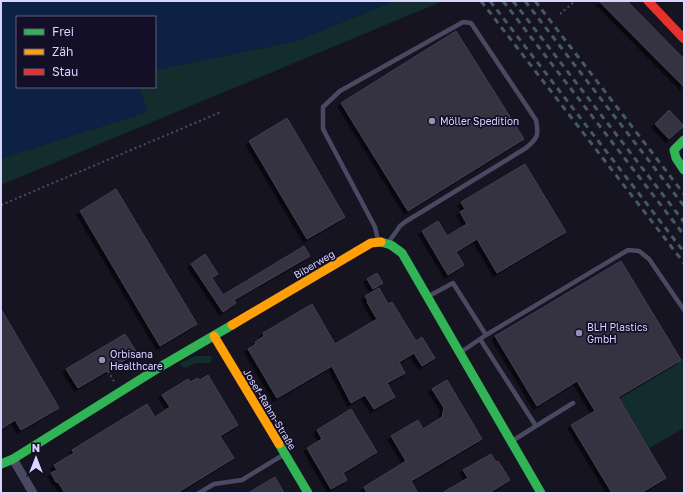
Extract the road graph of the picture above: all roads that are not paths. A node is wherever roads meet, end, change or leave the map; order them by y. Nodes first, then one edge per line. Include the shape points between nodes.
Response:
1 (648, 1) edge
2 (684, 39) edge
3 (684, 140) edge
4 (684, 170) edge
5 (383, 242) junction
6 (427, 297) junction
7 (684, 310) edge
8 (486, 335) junction
9 (214, 336) junction
10 (480, 339) junction
11 (460, 352) junction
12 (573, 403) dead end
13 (536, 426) junction
14 (511, 442) junction
15 (285, 454) junction
16 (13, 459) junction
17 (1, 464) edge
18 (34, 493) edge
19 (199, 493) edge
20 (308, 493) edge
21 (541, 493) edge

1 - 2 street
3 - 4 street via 674,150
5 - 5 lane via 405,222 526,148 539,133 536,120 471,23 463,22 354,83 322,107 323,129
5 - 6 street via 402,253
5 - 9 street, Biberweg via 371,243
6 - 8 lane via 453,283
6 - 11 street
7 - 8 lane via 650,259 639,251 628,250
8 - 10 lane
9 - 15 street, Josef-Rahm-Straße
9 - 16 street, Biberweg via 81,415
10 - 11 lane
10 - 13 lane
11 - 14 street
12 - 13 lane
13 - 14 lane
14 - 21 street
15 - 19 lane via 242,480 214,484
15 - 20 street, Josef-Rahm-Straße
16 - 17 street, Biberweg
16 - 18 street

